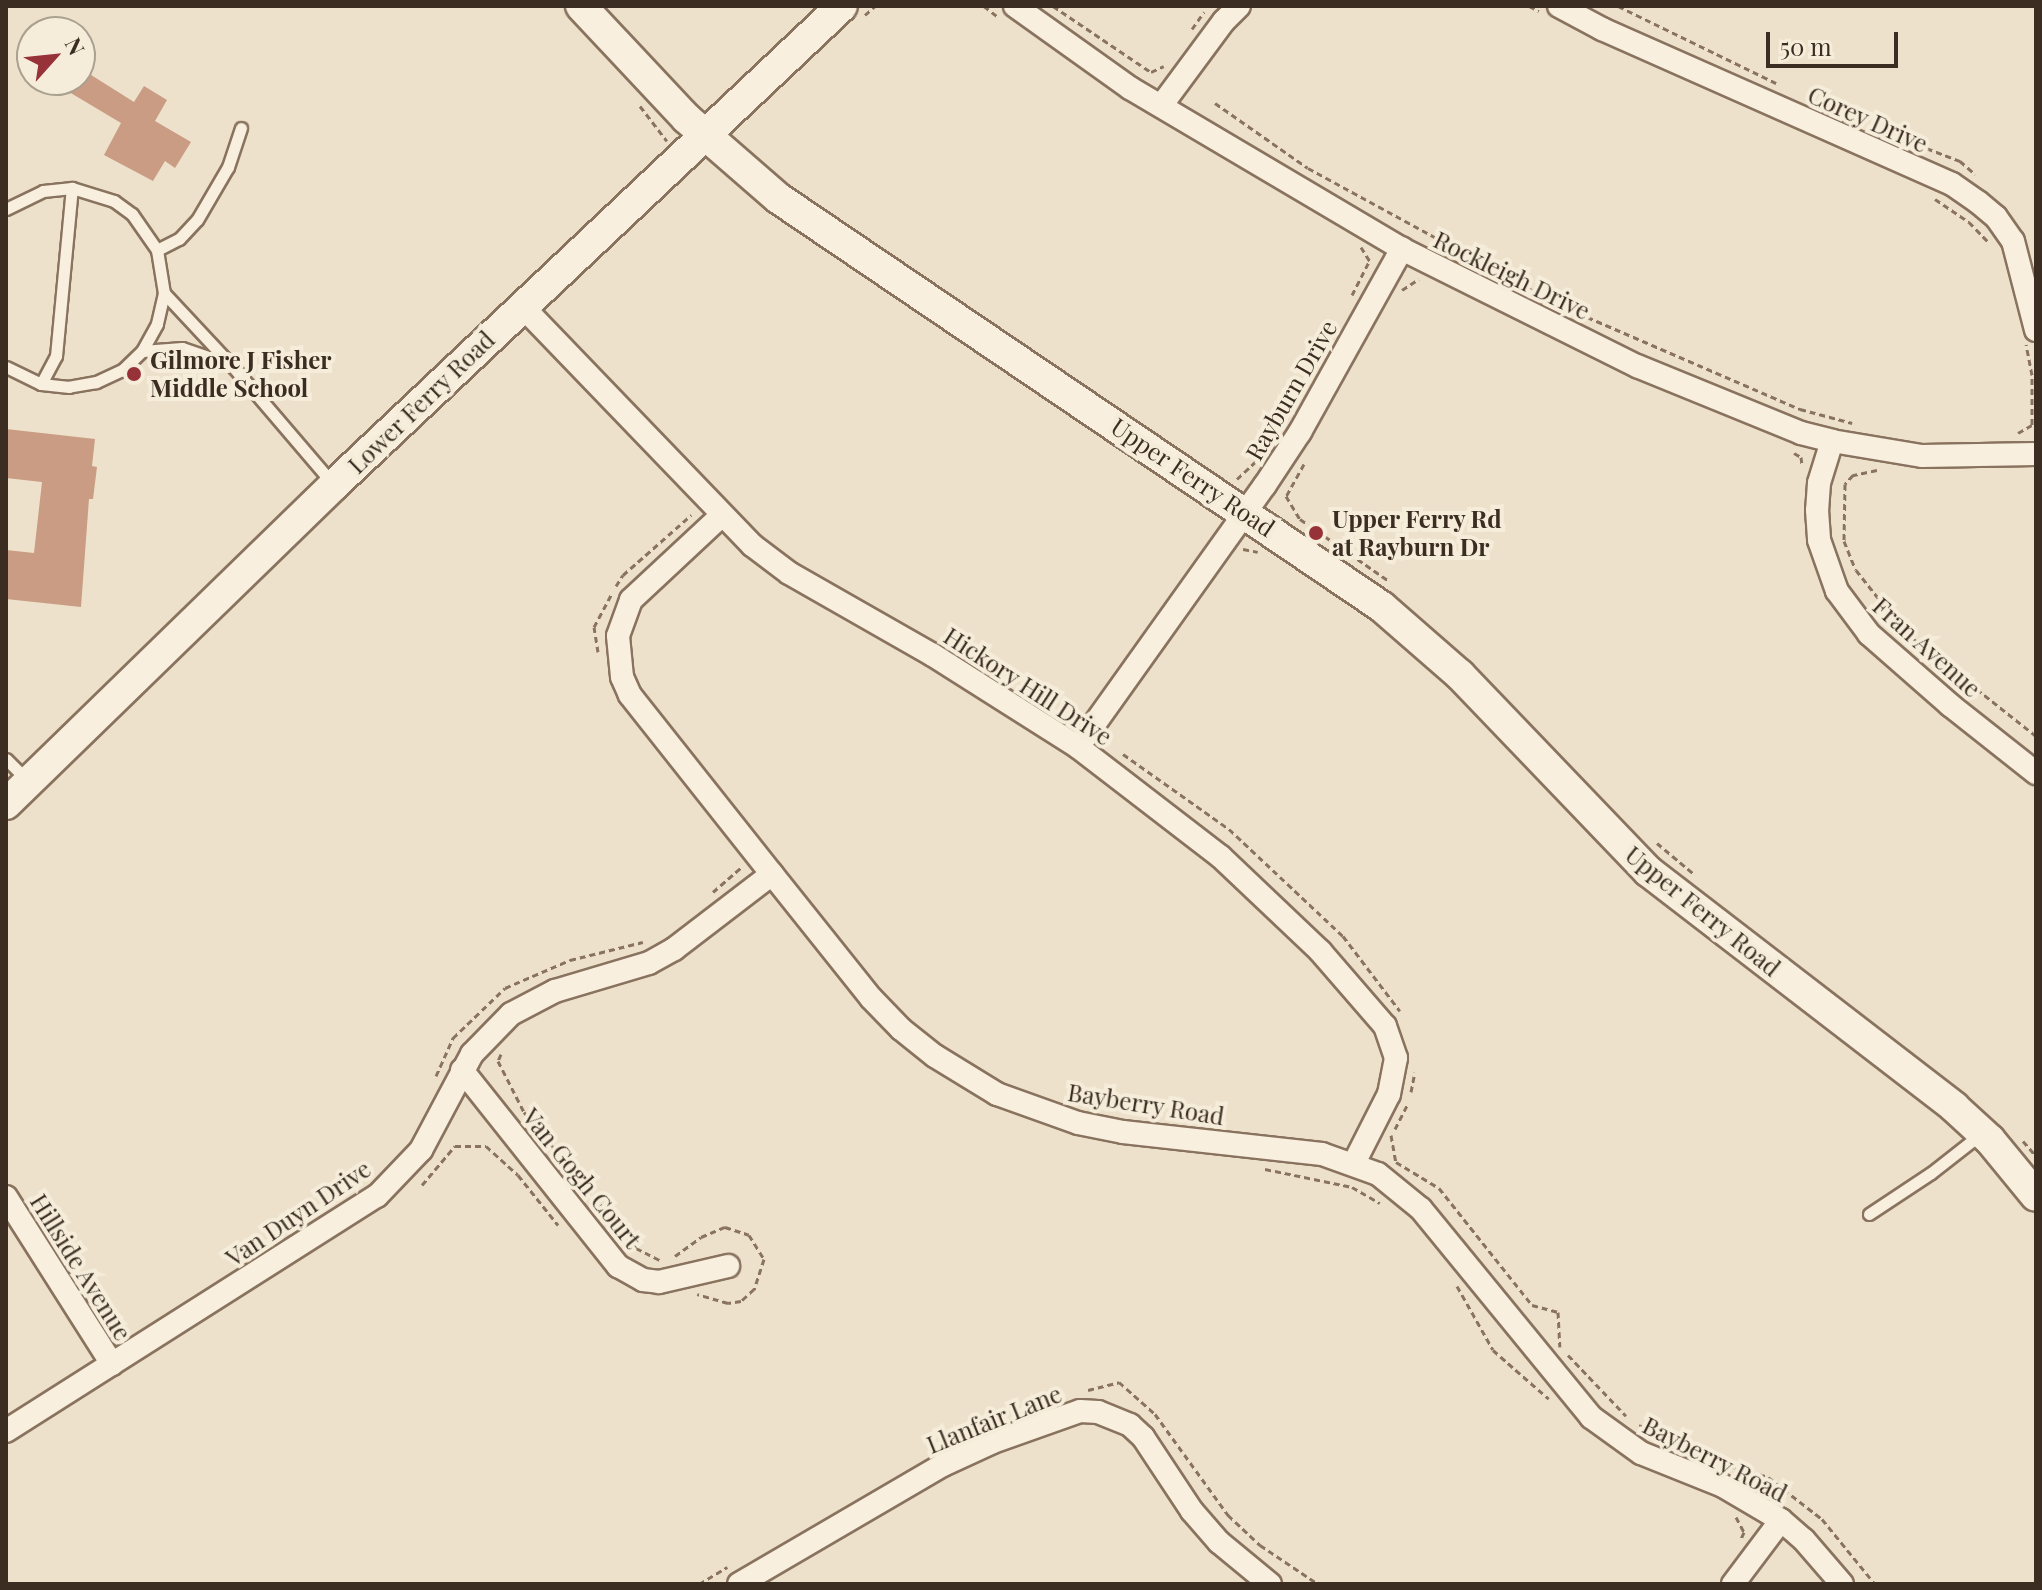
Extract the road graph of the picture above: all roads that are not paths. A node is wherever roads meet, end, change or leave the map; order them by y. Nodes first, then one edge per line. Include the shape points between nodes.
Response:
1 (581, 6) edge
2 (842, 6) edge
3 (1015, 6) edge
4 (1239, 6) edge
5 (1550, 9) edge
6 (1161, 106) junction
7 (241, 128) dead end
8 (703, 134) junction
9 (72, 188) junction
10 (6, 209) edge
11 (1402, 249) junction
12 (157, 250) junction
13 (164, 293) junction
14 (522, 306) junction
15 (2030, 332) edge
16 (142, 351) junction
17 (6, 367) edge
18 (234, 368) junction
19 (41, 384) junction
20 (1832, 441) junction
21 (2036, 454) edge
22 (334, 485) junction
23 (1235, 504) junction
24 (721, 516) junction
25 (1078, 747) junction
26 (6, 759) edge
27 (2036, 773) edge
28 (28, 782) junction
29 (6, 804) edge
30 (772, 874) junction
31 (462, 1070) junction
32 (1982, 1133) junction
33 (1354, 1163) junction
34 (2036, 1196) edge
35 (6, 1197) edge
36 (1869, 1214) dead end
37 (728, 1266) dead end
38 (112, 1364) junction
39 (6, 1431) edge
40 (1781, 1520) junction
41 (739, 1584) edge
42 (1270, 1584) edge
43 (1733, 1584) edge
44 (1842, 1584) edge

1 - 8 main road, Upper Ferry Road
2 - 8 main road, Lower Ferry Road
3 - 6 street, Rockleigh Drive
4 - 6 street
5 - 15 street, Corey Drive via 1952,184 1996,217 2013,241
6 - 11 street, Rockleigh Drive
7 - 12 lane via 228,167 197,220 179,239
8 - 14 main road, Lower Ferry Road
8 - 23 main road, Upper Ferry Road via 832,237
9 - 10 lane via 43,191
9 - 12 lane via 114,201 132,214
9 - 19 lane via 56,356
11 - 20 street, Rockleigh Drive via 1637,366
11 - 23 street, Rayburn Drive via 1300,432
12 - 13 lane
13 - 16 lane via 157,324
13 - 18 lane
14 - 22 main road, Lower Ferry Road
14 - 24 street, Hickory Hill Drive
16 - 18 lane via 182,348
16 - 19 lane via 122,370 96,382 69,387
17 - 19 lane
18 - 22 lane
20 - 21 street, Rockleigh Drive via 1922,456
20 - 27 street, Fran Avenue via 1817,510 1819,540 1837,591 1869,634
22 - 28 main road, Lower Ferry Road
23 - 25 street, Rayburn Drive
23 - 32 main road, Upper Ferry Road via 1413,632 1648,871
24 - 25 street, Hickory Hill Drive via 789,573 933,655
24 - 30 street, Bayberry Road via 631,600 618,636 618,657 630,695
25 - 33 street, Hickory Hill Drive via 1262,894 1385,1026 1393,1041 1395,1077
26 - 28 lane
28 - 29 main road, Lower Ferry Road
30 - 31 street, Van Duyn Drive via 649,963 555,991 511,1014
30 - 33 street, Bayberry Road via 901,1029 997,1094 1078,1123 1322,1154
31 - 37 street, Van Gogh Court via 618,1266 659,1282
31 - 38 street, Van Duyn Drive via 421,1150 377,1196
32 - 34 main road, Upper Ferry Road
32 - 36 lane
33 - 40 street, Bayberry Road via 1378,1174 1421,1209 1591,1417 1641,1453 1723,1486
35 - 38 street, Hillside Avenue
38 - 39 street, Van Duyn Drive
40 - 43 street
40 - 44 street, Bayberry Road
41 - 42 street, Llanfair Lane via 943,1465 1080,1411 1130,1425 1210,1532

